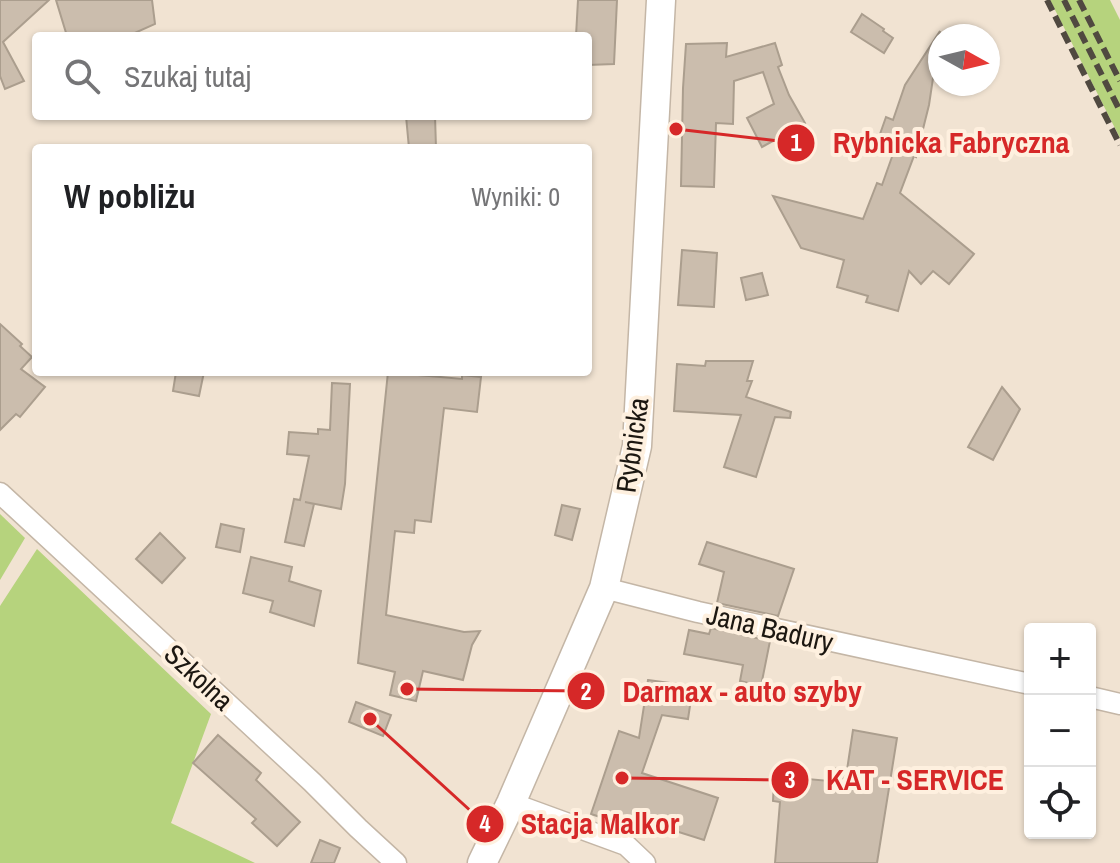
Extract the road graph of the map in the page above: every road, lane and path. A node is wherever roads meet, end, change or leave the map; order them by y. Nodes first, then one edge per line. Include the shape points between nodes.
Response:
1 (661, 0) edge
2 (0, 493) edge
3 (604, 588) junction
4 (1024, 683) edge
5 (1096, 698) edge
6 (1120, 704) edge
7 (511, 803) junction
8 (396, 863) edge
9 (482, 863) edge
10 (645, 863) edge

1 - 3 street, Rybnicka via 637,446
2 - 8 street, Szkolna
3 - 4 street, Jana Badury
3 - 7 street, Rybnicka
5 - 6 street
7 - 9 street, Rybnicka
7 - 10 street via 626,845

